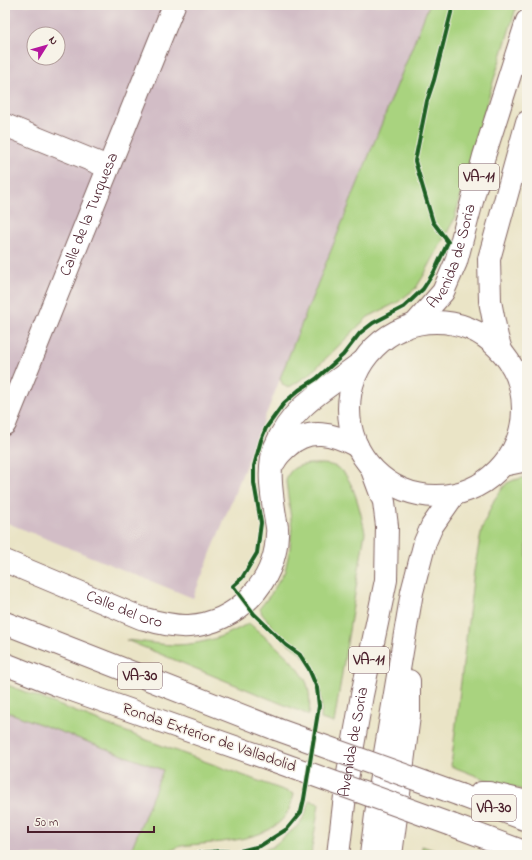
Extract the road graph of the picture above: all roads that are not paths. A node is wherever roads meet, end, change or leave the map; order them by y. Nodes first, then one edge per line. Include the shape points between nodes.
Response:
1 (174, 5) edge
2 (527, 21) edge
3 (527, 122) edge
4 (5, 125) edge
5 (108, 167) junction
6 (415, 324) junction
7 (501, 350) junction
8 (362, 362) junction
9 (525, 399) edge
10 (5, 424) edge
11 (358, 446) junction
12 (527, 460) edge
13 (503, 465) junction
14 (371, 466) junction
15 (271, 470) junction
16 (453, 496) junction
17 (5, 561) edge
18 (412, 592) junction
19 (5, 623) edge
20 (5, 664) edge
21 (460, 795) junction
22 (527, 802) edge
23 (527, 820) edge
24 (452, 824) junction
25 (527, 853) edge
26 (338, 855) edge
27 (371, 855) edge
28 (391, 855) edge
29 (491, 855) edge

1 - 5 main road, Calle de la Turquesa
2 - 6 main road, Avenida de Soria / VA-11 via 484,156 456,262 443,292
3 - 7 main road, Avenida de Soria / VA-11 via 489,259 490,301
4 - 5 main road
5 - 10 main road, Calle de la Turquesa
6 - 7 main road, VA-11 via 442,322 461,326 488,338
6 - 8 main road, VA-11 via 395,331 378,343
7 - 9 main road, VA-11 via 515,371
8 - 11 main road, VA-11 via 353,381 348,413
8 - 15 main road, Calle del Oro via 307,402 286,424 274,450
9 - 13 main road, VA-11 via 519,436
11 - 14 main road, VA-11
11 - 15 main road via 335,436 307,435 294,441 278,456
12 - 13 main road
13 - 16 main road, VA-11 via 485,482 468,492
14 - 16 main road, VA-11 via 388,482 408,492 432,497
14 - 26 main road, Avenida de Soria / VA-11 via 384,502 387,526 386,580 347,779
15 - 17 main road, Calle del Oro via 278,533 269,571 262,584 245,602 229,613 205,623 188,626 161,624 141,618
16 - 18 main road, Avenida de Soria / VA-11 via 432,526 425,542
18 - 27 main road, Avenida de Soria / VA-11 via 380,783
18 - 28 main road via 408,716
19 - 21 main road, Ronda Exterior de Valladolid / VA-30, bridge via 276,729
20 - 24 main road, Ronda Exterior de Valladolid / VA-30, bridge via 58,686
21 - 22 main road via 489,793
21 - 23 main road, Ronda Exterior de Valladolid / VA-30
24 - 25 main road, Ronda Exterior de Valladolid / VA-30
24 - 29 main road via 478,849

